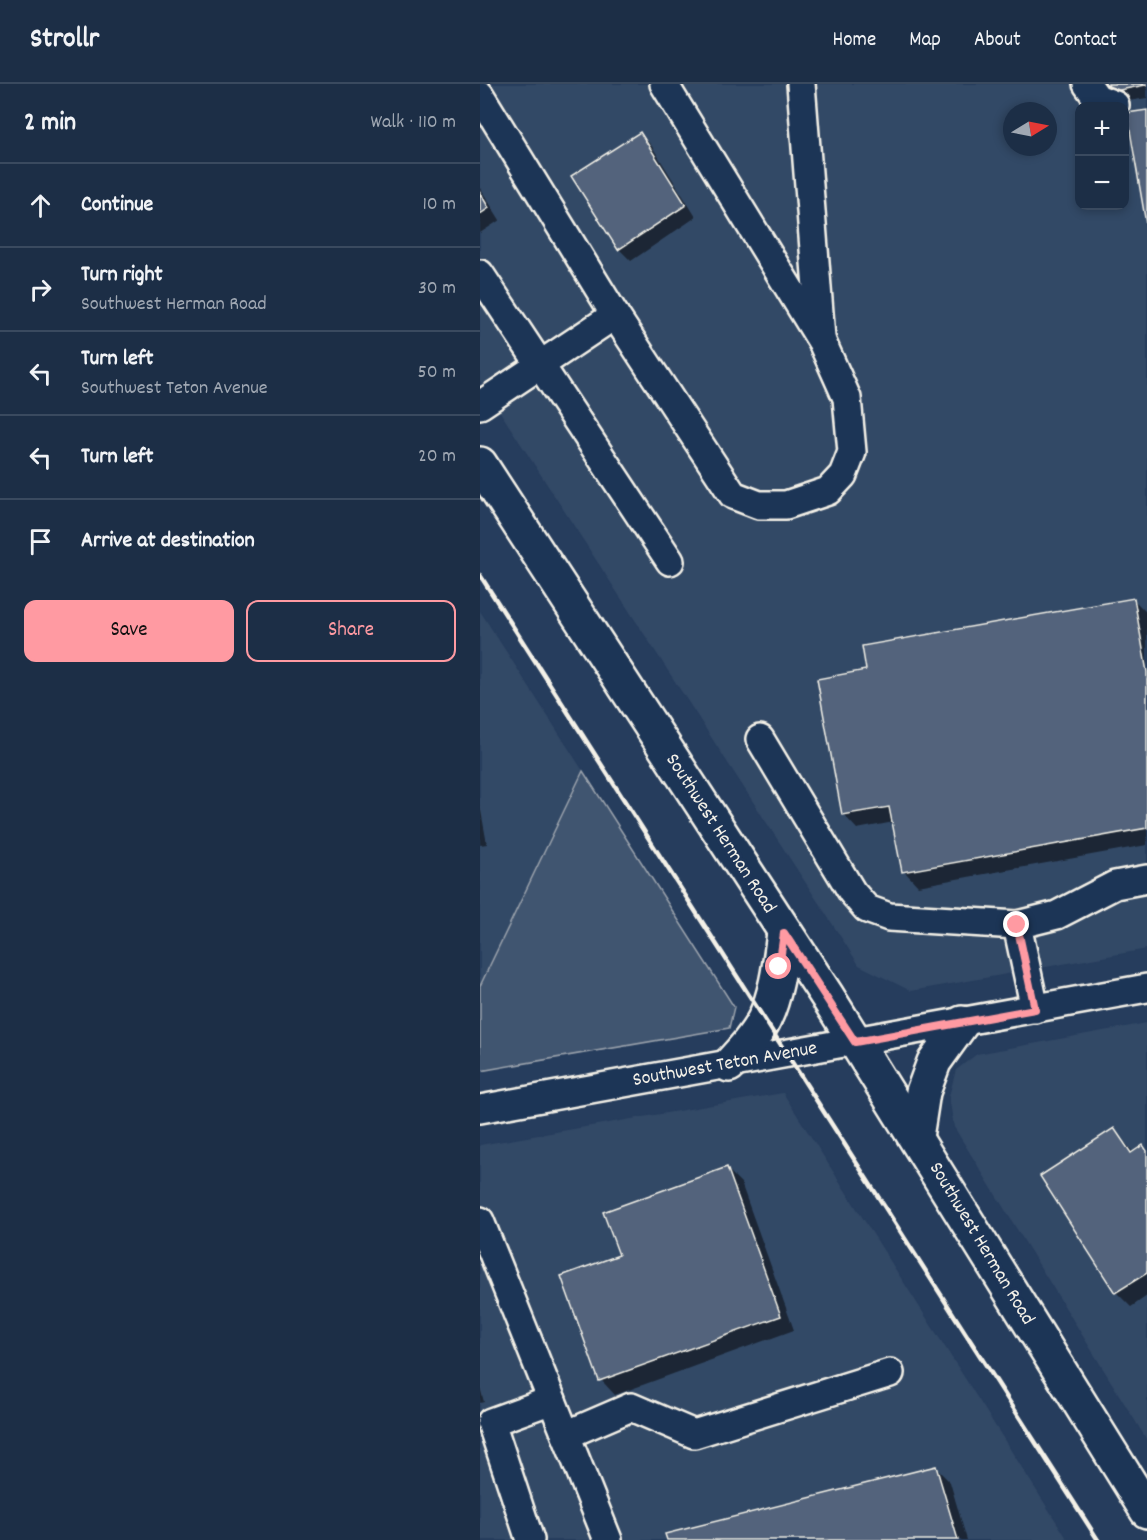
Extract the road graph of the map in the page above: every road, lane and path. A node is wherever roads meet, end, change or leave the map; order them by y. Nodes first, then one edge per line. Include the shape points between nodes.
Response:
1 (501, 84) edge
2 (664, 84) edge
3 (801, 84) edge
4 (1087, 84) edge
5 (480, 88) edge
6 (480, 95) edge
7 (1107, 102) edge
8 (480, 274) edge
9 (615, 315) junction
10 (822, 342) junction
11 (540, 365) junction
12 (480, 405) edge
13 (480, 464) edge
14 (670, 561) dead end
15 (760, 739) dead end
16 (1147, 879) edge
17 (1017, 925) junction
18 (784, 933) junction
19 (1147, 988) edge
20 (1035, 1009) junction
21 (962, 1023) junction
22 (855, 1042) junction
23 (729, 1065) junction
24 (480, 1108) edge
25 (916, 1137) junction
26 (480, 1222) edge
27 (890, 1373) dead end
28 (552, 1400) junction
29 (485, 1422) edge
30 (566, 1435) junction
31 (1147, 1511) edge
32 (530, 1540) edge
33 (608, 1540) edge

1 - 5 street
2 - 10 street
3 - 10 street
4 - 7 street via 1097,98
6 - 9 street
8 - 11 street
9 - 10 street via 733,495 759,505 786,505 828,491 843,476 852,452 847,398
9 - 11 street
11 - 12 street
11 - 14 street
13 - 18 main road, Southwest Herman Road
15 - 17 street via 852,892 867,909 890,917
16 - 17 street via 1115,885 1057,915
17 - 20 street
18 - 22 main road, Southwest Herman Road
18 - 23 main road via 764,1020
19 - 20 street, Southwest Teton Avenue
20 - 21 street, Southwest Teton Avenue
21 - 22 street, Southwest Teton Avenue
21 - 25 main road via 934,1062 923,1092
22 - 23 street, Southwest Teton Avenue
22 - 25 main road, Southwest Herman Road
23 - 24 street, Southwest Teton Avenue
25 - 31 main road, Southwest Herman Road
26 - 28 street
27 - 30 street via 694,1434 631,1407
28 - 29 street
28 - 30 street
29 - 32 street
30 - 33 street

